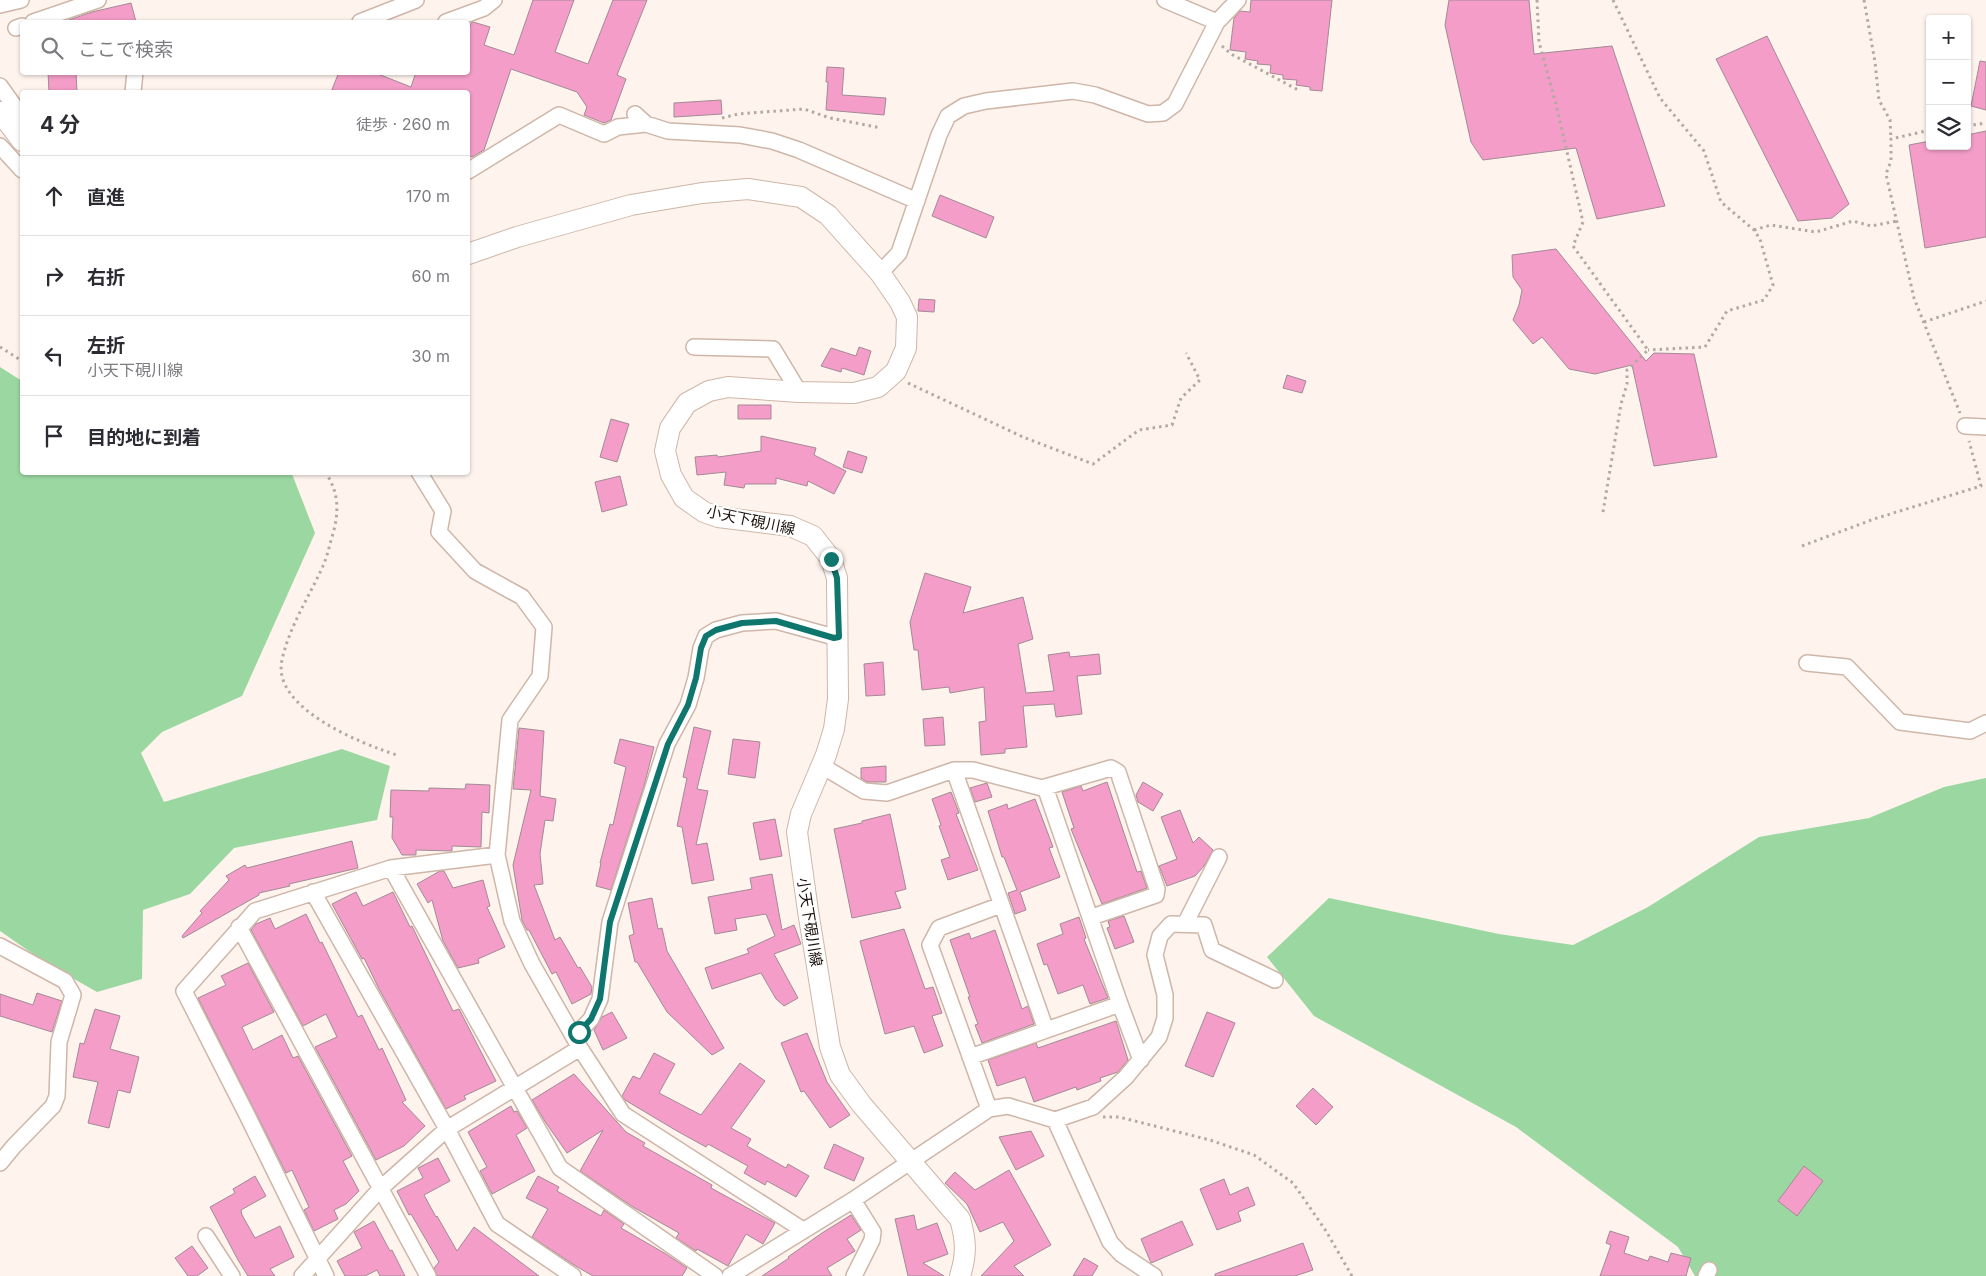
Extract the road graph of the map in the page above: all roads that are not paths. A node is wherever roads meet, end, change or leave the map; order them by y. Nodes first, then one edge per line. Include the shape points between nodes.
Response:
1 (20, 0) edge
2 (98, 0) edge
3 (416, 0) edge
4 (494, 0) edge
5 (1165, 0) edge
6 (1238, 0) edge
7 (0, 5) edge
8 (39, 20) edge
9 (365, 20) edge
10 (451, 20) edge
11 (1217, 22) junction
12 (135, 75) edge
13 (0, 86) edge
14 (133, 90) edge
15 (0, 112) edge
16 (20, 114) edge
17 (20, 138) edge
18 (0, 146) edge
19 (20, 168) edge
20 (470, 170) edge
21 (917, 201) junction
22 (470, 253) edge
23 (880, 272) junction
24 (694, 347) dead end
25 (799, 392) junction
26 (1965, 426) road end
27 (1986, 427) edge
28 (421, 475) edge
29 (839, 637) junction
30 (1807, 663) dead end
31 (1986, 723) edge
32 (822, 766) junction
33 (954, 770) junction
34 (1045, 787) junction
35 (497, 854) junction
36 (1219, 857) dead end
37 (391, 868) junction
38 (313, 892) junction
39 (1001, 905) junction
40 (1092, 917) junction
41 (1185, 924) junction
42 (239, 927) junction
43 (0, 946) edge
44 (1275, 980) dead end
45 (1120, 1004) junction
46 (1046, 1030) junction
47 (577, 1041) junction
48 (970, 1057) junction
49 (1140, 1060) junction
50 (516, 1086) junction
51 (989, 1109) junction
52 (1055, 1120) junction
53 (447, 1129) junction
54 (912, 1162) junction
55 (0, 1164) edge
56 (381, 1188) junction
57 (853, 1200) junction
58 (803, 1230) junction
59 (206, 1236) dead end
60 (317, 1258) junction
61 (232, 1276) edge
62 (302, 1276) edge
63 (326, 1276) edge
64 (428, 1276) edge
65 (573, 1276) edge
66 (715, 1276) edge
67 (730, 1276) edge
68 (854, 1276) edge
69 (960, 1276) edge
70 (1154, 1276) edge

1 - 7 street
2 - 8 street
3 - 9 street
4 - 10 street via 484,8
5 - 11 street
6 - 11 street
11 - 21 street via 1175,104 1164,113 1148,114 1095,95 1073,91 964,106 948,116 945,122
12 - 14 street
13 - 16 street
15 - 17 main road
18 - 19 street
20 - 21 street via 559,115 604,134 640,119 668,131 740,135 772,141
21 - 23 street via 900,253
22 - 23 main road, 小天下硯川線 via 631,205 748,188 801,197 828,215
23 - 25 main road, 小天下硯川線 via 907,317 906,348 896,371 878,387 854,393
24 - 25 street via 773,349
25 - 29 main road, 小天下硯川線 via 728,387 709,391 687,403 670,428 665,451 671,474 684,498 704,512 718,517 790,526 813,536 831,559 837,578
26 - 27 street
28 - 35 street via 442,511 439,532 475,571 522,597 544,626 540,676 510,720
29 - 32 main road, 小天下硯川線 via 838,699 834,729
29 - 47 street via 776,621 742,623 706,636 691,696 668,744 610,922 600,999 591,1019 579,1032
30 - 31 street via 1847,667 1900,722 1970,731
32 - 33 street via 864,791 887,793
32 - 54 main road, 小天下硯川線 via 801,814 797,832 830,1047 840,1075
33 - 34 street via 973,770
33 - 39 street
34 - 40 street
34 - 40 street via 1111,768 1118,772 1157,889 1156,895
35 - 37 street
35 - 47 street via 512,921 532,964
36 - 41 street
37 - 38 street
37 - 50 street
38 - 42 street via 255,911
38 - 53 street
39 - 46 street
39 - 48 street via 939,928 930,945
40 - 45 street
41 - 44 street via 1204,924 1212,950
41 - 49 street via 1171,924 1160,936 1155,955 1165,995 1165,1018 1159,1037
42 - 56 street
42 - 60 street via 184,991
43 - 55 street via 65,981 73,995 58,1042 58,1096 53,1106
45 - 46 street
45 - 49 street
46 - 48 street
47 - 50 street
47 - 58 street via 623,1114
48 - 51 street
49 - 52 street via 1094,1107
50 - 53 street
50 - 66 street via 560,1168
51 - 52 street via 1008,1106
51 - 54 street
52 - 70 street via 1110,1242 1121,1254
53 - 56 street
53 - 65 street via 497,1224
54 - 57 street
54 - 69 main road, 小天下硯川線 via 960,1219 966,1240
56 - 60 street
56 - 64 street
57 - 58 street
57 - 68 street via 873,1232
58 - 67 street
59 - 61 street
60 - 62 street
60 - 63 street

